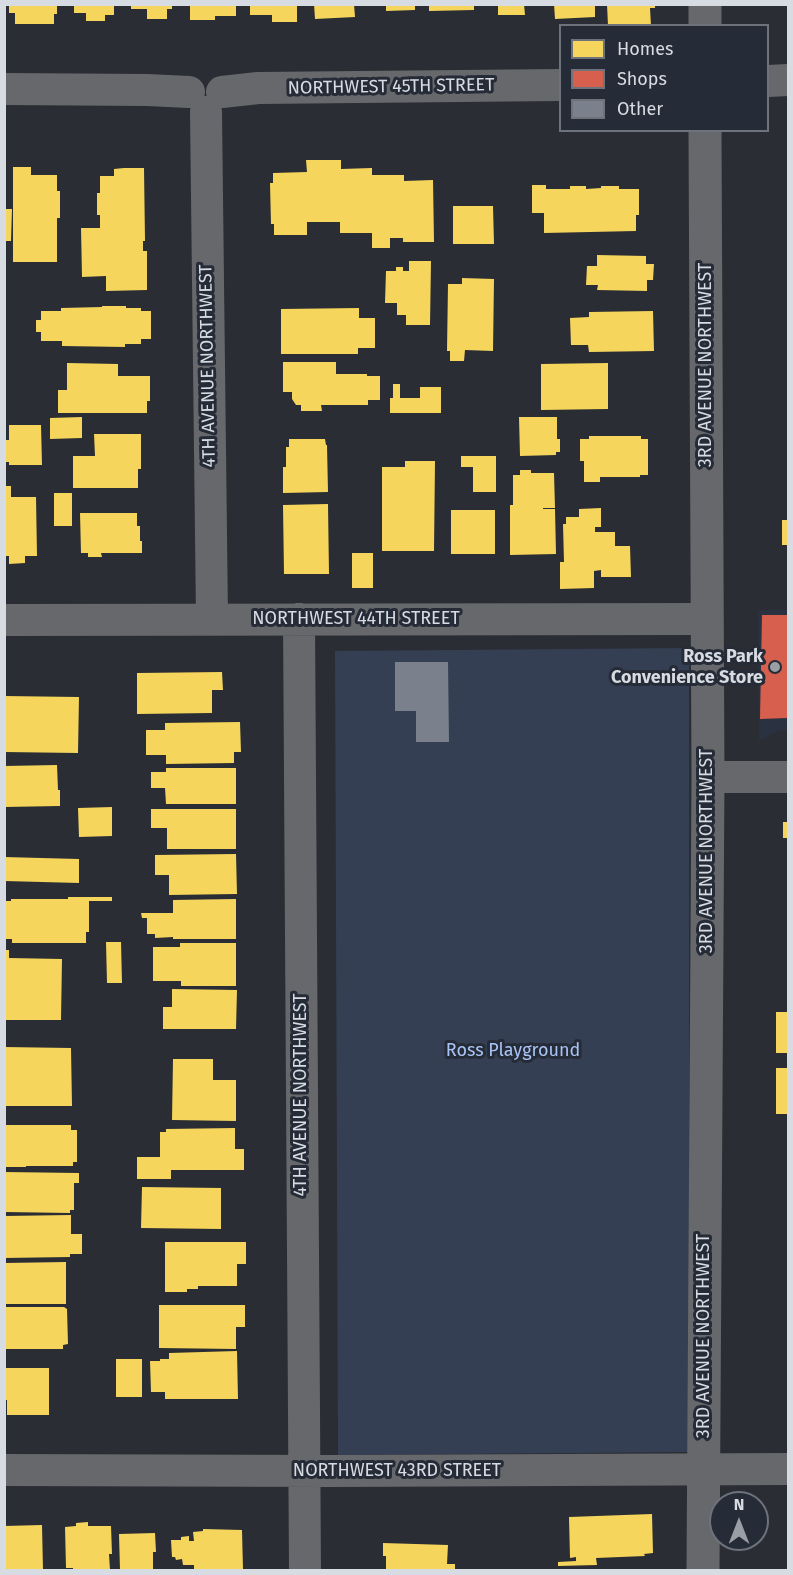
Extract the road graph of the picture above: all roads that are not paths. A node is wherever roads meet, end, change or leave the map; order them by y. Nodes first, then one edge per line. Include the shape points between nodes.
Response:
1 (705, 4) edge
2 (705, 24) edge
3 (789, 80) edge
4 (769, 81) edge
5 (559, 85) edge
6 (4, 89) edge
7 (206, 98) junction
8 (705, 132) edge
9 (212, 619) junction
10 (298, 619) junction
11 (707, 619) junction
12 (4, 620) edge
13 (708, 777) junction
14 (789, 777) edge
15 (703, 1469) junction
16 (789, 1469) edge
17 (4, 1470) edge
18 (304, 1471) junction
19 (305, 1570) edge
20 (703, 1570) edge

1 - 2 street
3 - 4 street
5 - 7 street, NORTHWEST 45TH STREET via 258,88
6 - 7 street, NORTHWEST 45TH STREET via 147,90
7 - 9 street, 4TH AVENUE NORTHWEST
8 - 11 street, 3RD AVENUE NORTHWEST
9 - 10 street, NORTHWEST 44TH STREET
9 - 12 street, NORTHWEST 44TH STREET
10 - 11 street, NORTHWEST 44TH STREET
10 - 18 street, 4TH AVENUE NORTHWEST
11 - 13 street, 3RD AVENUE NORTHWEST
13 - 14 street
13 - 15 street, 3RD AVENUE NORTHWEST
15 - 16 street, NORTHWEST 43RD STREET
15 - 18 street, NORTHWEST 43RD STREET
15 - 20 street, 3RD AVENUE NORTHWEST
17 - 18 street, NORTHWEST 43RD STREET
18 - 19 street, 4TH AVENUE NORTHWEST

